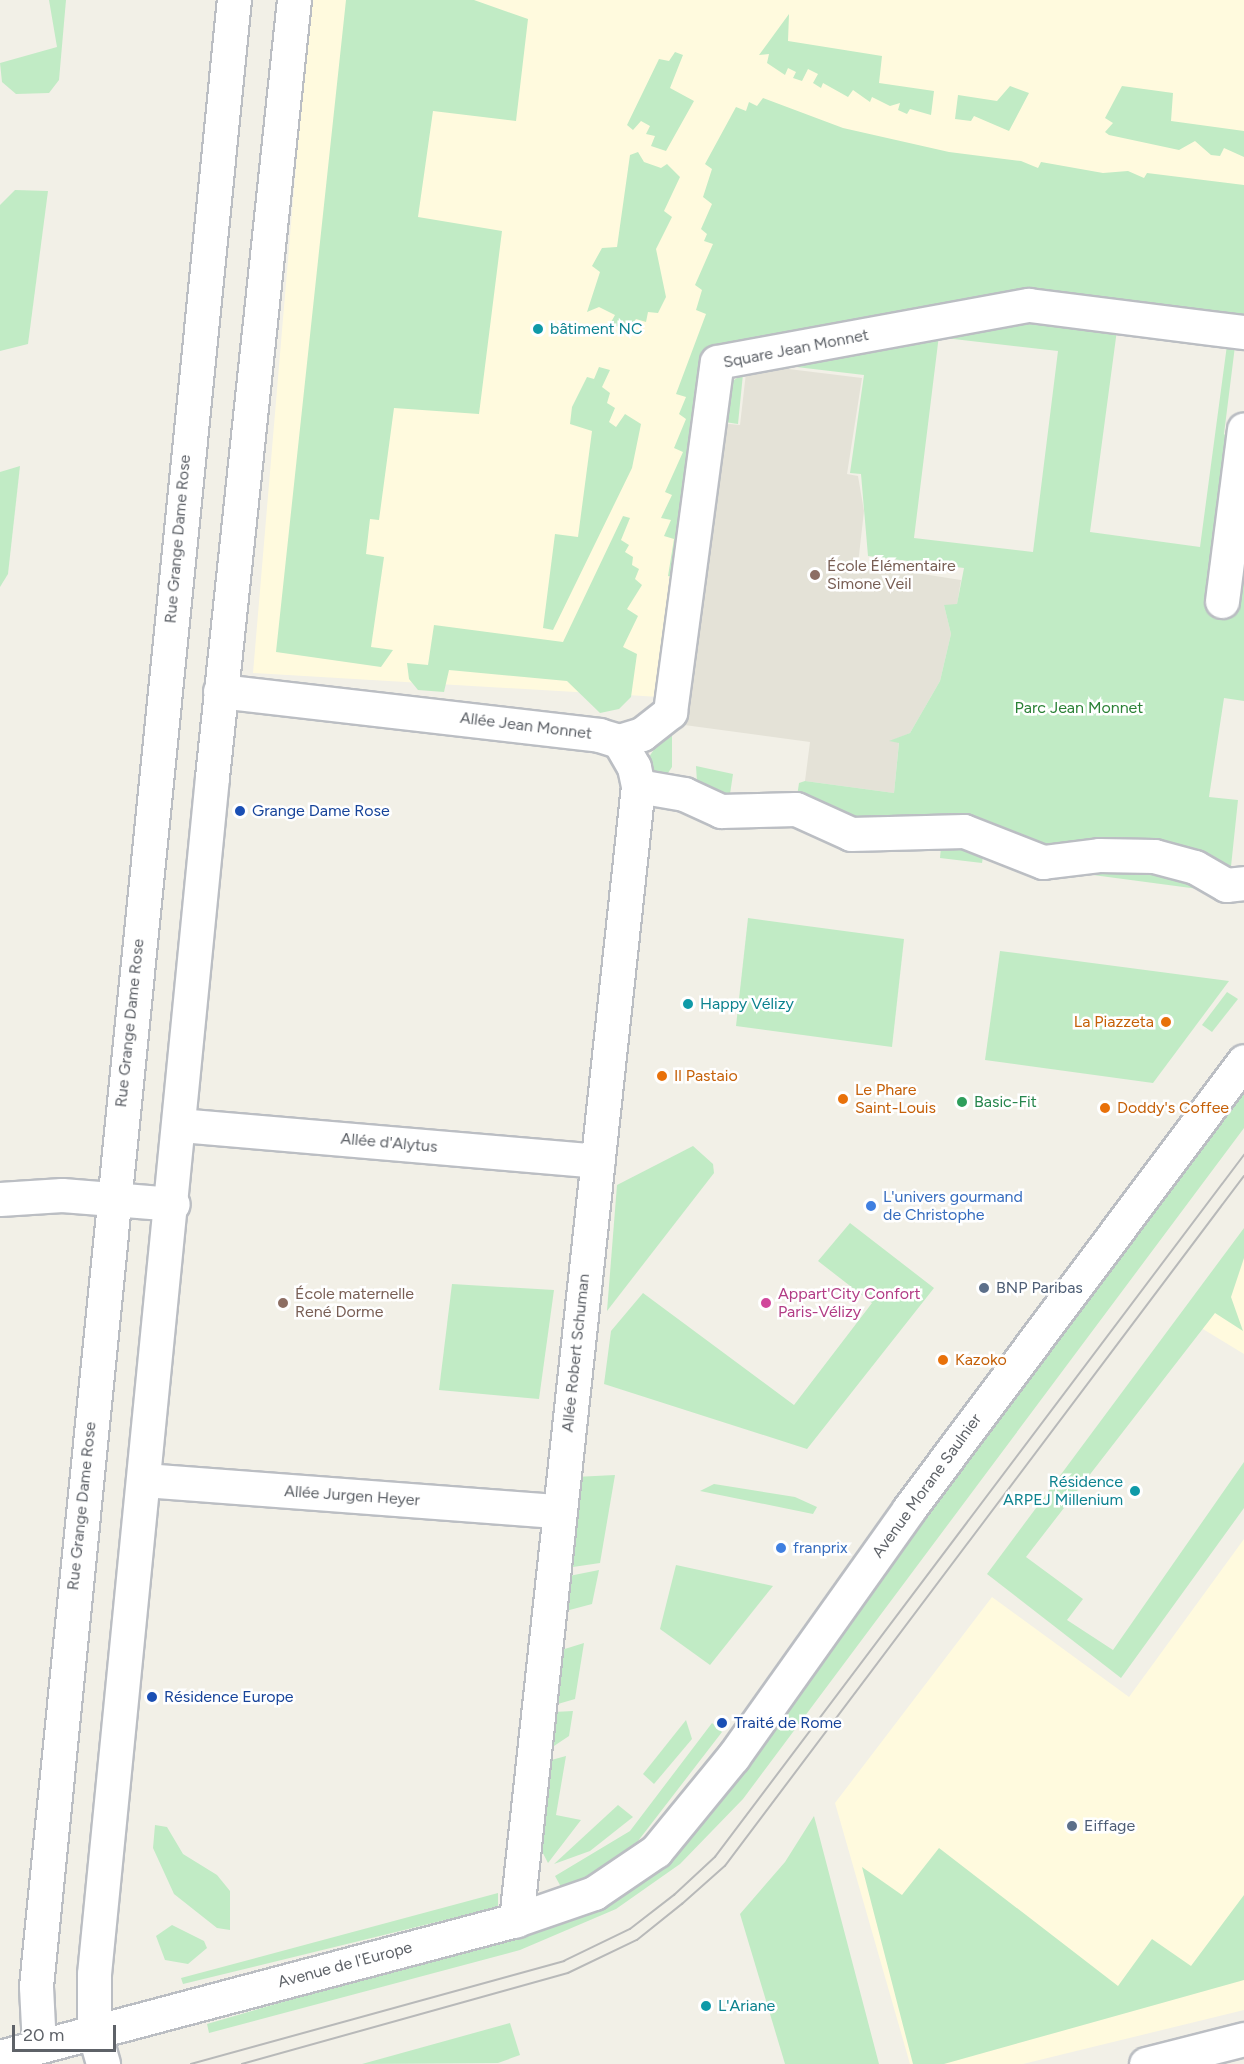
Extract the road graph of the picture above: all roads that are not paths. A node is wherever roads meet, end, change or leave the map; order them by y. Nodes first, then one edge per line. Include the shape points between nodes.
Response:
1 (234, 0) edge
2 (294, 0) edge
3 (1244, 332) edge
4 (1244, 429) edge
5 (1222, 601) dead end
6 (220, 691) junction
7 (619, 741) junction
8 (638, 786) junction
9 (1244, 883) edge
10 (1244, 1061) edge
11 (180, 1125) junction
12 (597, 1161) junction
13 (111, 1197) junction
14 (0, 1199) edge
15 (173, 1204) junction
16 (144, 1480) junction
17 (559, 1511) junction
18 (594, 1893) joint
19 (516, 1920) junction
20 (94, 2032) junction
21 (1244, 2039) edge
22 (42, 2055) edge
23 (0, 2057) edge
24 (103, 2064) edge
25 (1146, 2064) edge

1 - 13 street, Rue Grange Dame Rose
2 - 6 street
3 - 7 street, Square Jean Monnet via 1029,305 717,362 670,712 642,734
4 - 5 street
6 - 7 street, Allée Jean Monnet via 570,730
6 - 11 street
7 - 8 street via 628,750
8 - 9 street via 684,794 721,811 755,815 796,809 851,834 964,831 1042,862 1099,855 1154,856 1195,867 1226,885
8 - 12 street, Allée Robert Schuman
10 - 18 street, Avenue Morane Saulnier via 909,1509 733,1757 656,1851
11 - 12 street, Allée d'Alytus
11 - 15 street
12 - 17 street, Allée Robert Schuman
13 - 14 street
13 - 15 street
13 - 22 street, Rue Grange Dame Rose via 36,1986
15 - 16 street
16 - 17 street, Allée Jurgen Heyer
16 - 20 street via 94,1974
17 - 19 street, Allée Robert Schuman
18 - 19 street, Avenue de l'Europe
19 - 20 street, Avenue de l'Europe
20 - 22 street, Avenue de l'Europe
20 - 24 street
21 - 25 street
22 - 23 street, Avenue de l'Europe

